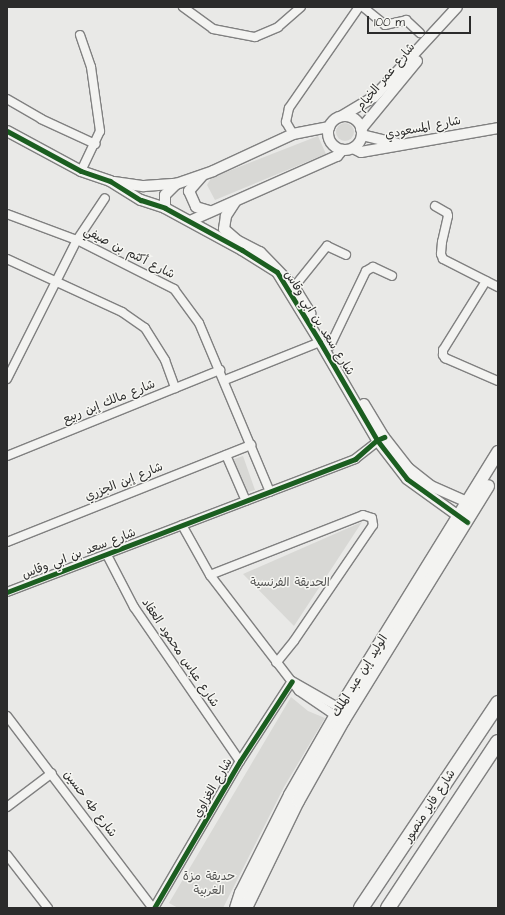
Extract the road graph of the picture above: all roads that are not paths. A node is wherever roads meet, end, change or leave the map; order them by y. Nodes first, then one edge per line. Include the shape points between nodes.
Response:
1 (182, 7) edge
2 (301, 7) edge
3 (360, 7) edge
4 (363, 7) edge
5 (457, 7) edge
6 (463, 7) edge
7 (420, 33) dead end
8 (80, 35) dead end
9 (7, 99) edge
10 (342, 116) junction
11 (329, 127) junction
12 (498, 128) edge
13 (7, 131) edge
14 (362, 132) junction
15 (293, 134) junction
16 (95, 144) junction
17 (401, 144) junction
18 (353, 148) junction
19 (342, 150) junction
20 (81, 171) junction
21 (203, 175) junction
22 (110, 181) junction
23 (176, 184) junction
24 (105, 198) dead end
25 (235, 202) junction
26 (435, 206) dead end
27 (165, 208) junction
28 (209, 211) junction
29 (7, 214) edge
30 (190, 221) junction
31 (77, 240) junction
32 (346, 255) dead end
33 (7, 258) edge
34 (392, 276) dead end
35 (56, 280) junction
36 (486, 281) junction
37 (294, 287) junction
38 (498, 287) edge
39 (325, 344) junction
40 (220, 370) junction
41 (7, 379) edge
42 (225, 380) junction
43 (498, 381) edge
44 (175, 388) junction
45 (380, 439) junction
46 (251, 445) junction
47 (498, 452) edge
48 (8, 454) edge
49 (226, 455) junction
50 (498, 468) edge
51 (270, 492) junction
52 (246, 501) junction
53 (472, 504) junction
54 (463, 519) junction
55 (182, 525) junction
56 (7, 542) edge
57 (107, 555) junction
58 (210, 575) junction
59 (7, 592) edge
60 (276, 663) junction
61 (292, 681) junction
62 (498, 704) edge
63 (342, 714) junction
64 (7, 716) edge
65 (498, 742) edge
66 (240, 761) junction
67 (52, 774) junction
68 (7, 807) edge
69 (7, 855) edge
70 (48, 908) edge
71 (154, 908) edge
72 (236, 908) edge
73 (246, 908) edge
74 (361, 908) edge
75 (388, 908) edge

1 - 2 street via 214,29 255,37 278,27
3 - 15 street via 289,108 286,122
4 - 7 street via 385,25 406,20
5 - 10 street, شارع عمر الخيام via 374,97
6 - 14 street, شارع عمر الخيام
8 - 16 street via 91,67 100,131
9 - 16 street via 41,119
10 - 11 street
10 - 14 street via 356,120
11 - 15 street
11 - 19 street via 330,142
12 - 17 street, شارع المسعودي
13 - 20 street, شارع سعد بن ابي وقاس
14 - 17 street
14 - 18 street
15 - 21 street
16 - 20 street
17 - 18 street, شارع المسعودي via 361,152
18 - 19 street
19 - 25 street via 337,156
20 - 22 street, شارع سعد بن ابي وقاس
21 - 23 street
21 - 28 street via 189,191 196,207
22 - 23 street via 144,186
22 - 27 street, شارع سعد بن ابي وقاس via 141,200
23 - 27 street via 165,194
24 - 31 street
25 - 28 street
25 - 37 street, شارع سعد بن ابي وقاس via 226,216 224,229 238,241 260,252
26 - 36 street via 448,216 442,242 443,259
27 - 30 street, شارع سعد بن ابي وقاس
28 - 30 street
29 - 31 street, شارع أكثم بن صيفي
30 - 39 street, شارع سعد بن ابي وقاس via 277,272
31 - 35 street
31 - 40 street, شارع أكثم بن صيفي via 174,289 199,323
32 - 37 street via 327,246
33 - 35 street
34 - 39 street via 373,267 366,271
35 - 41 street
35 - 44 street via 122,312 145,328 164,360
36 - 38 street
36 - 43 street via 443,350 443,355
37 - 39 street, شارع سعد بن ابي وقاس
39 - 42 street
39 - 45 street, شارع سعد بن ابي وقاس
40 - 42 street, شارع أكثم بن صيفي
40 - 44 street, شارع مالك إبن ربيع
42 - 46 street, شارع أكثم بن صيفي
44 - 48 street, شارع مالك إبن ربيع
45 - 51 street, شارع سعد بن ابي وقاس via 355,459
45 - 53 street, شارع سعد بن ابي وقاس via 408,468 431,486
45 - 54 street, شارع سعد بن ابي وقاس via 407,479
46 - 49 street, شارع إبن الجزري
46 - 51 street, شارع أكثم بن صيفي
47 - 53 main road, الوليد إبن عبد الملك
49 - 52 street
49 - 56 street, شارع إبن الجزري
50 - 53 main road, الوليد إبن عبد الملك
51 - 52 street, شارع سعد بن ابي وقاس
52 - 55 street, شارع سعد بن ابي وقاس
53 - 54 main road, الوليد إبن عبد الملك
54 - 63 main road, الوليد إبن عبد الملك
55 - 57 street, شارع سعد بن ابي وقاس
55 - 58 street
57 - 59 street, شارع سعد بن ابي وقاس
57 - 66 street, شارع عباس محمود العقاد via 134,608
58 - 60 street
58 - 60 street via 363,515 372,518 373,525 294,641
60 - 61 street
61 - 63 street
61 - 66 street, شارع الغزاوي
62 - 74 highway, شارع فايز منصور
63 - 72 main road, الوليد إبن عبد الملك via 290,795
63 - 73 main road, الوليد إبن عبد الملك
64 - 67 street, شارع طه حسين
65 - 75 highway, شارع فايز منصور
66 - 71 street, شارع الغزاوي
67 - 68 street
67 - 71 street, شارع طه حسين
69 - 70 street

